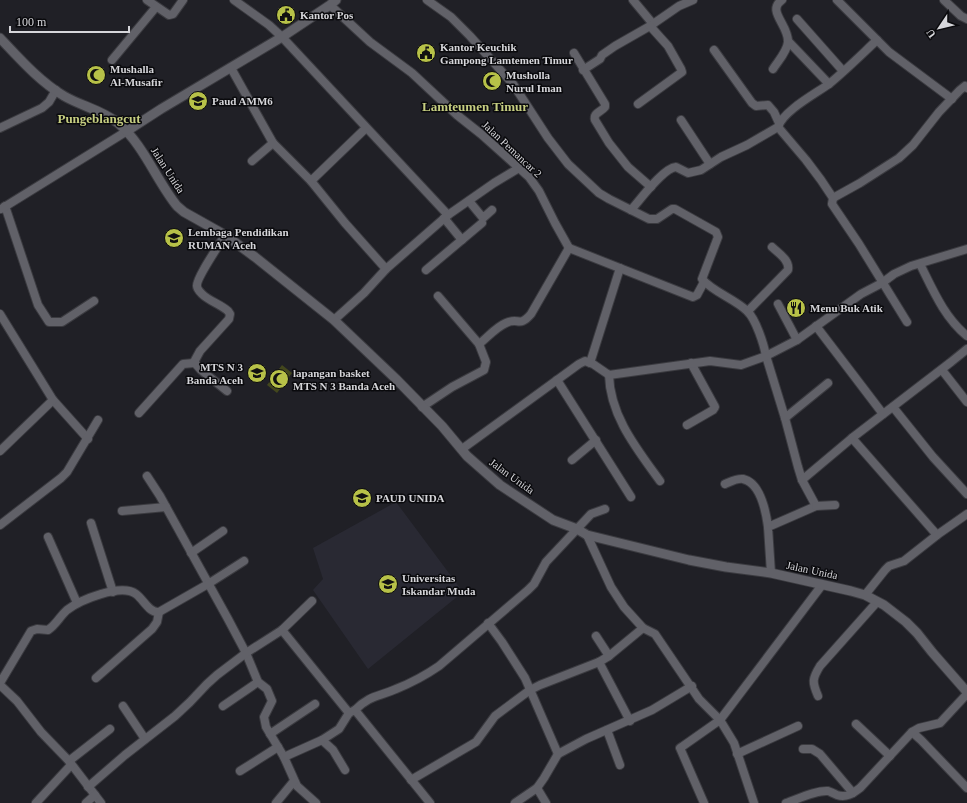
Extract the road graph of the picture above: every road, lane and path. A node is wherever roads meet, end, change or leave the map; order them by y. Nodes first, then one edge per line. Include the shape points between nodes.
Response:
1 (147, 0) edge
2 (183, 0) edge
3 (234, 0) edge
4 (427, 0) edge
5 (633, 0) edge
6 (693, 0) edge
7 (782, 0) edge
8 (837, 0) edge
9 (944, 0) edge
10 (682, 2) edge
11 (333, 3) edge
12 (156, 7) junction
13 (797, 19) dead end
14 (967, 19) edge
15 (652, 25) junction
16 (282, 37) junction
17 (0, 38) edge
18 (877, 40) junction
19 (788, 41) junction
20 (714, 50) dead end
21 (574, 52) dead end
22 (112, 60) dead end
23 (231, 68) junction
24 (773, 69) dead end
25 (583, 70) junction
26 (843, 71) junction
27 (829, 84) junction
28 (967, 88) edge
29 (56, 90) junction
30 (952, 99) junction
31 (638, 104) dead end
32 (681, 120) dead end
33 (778, 125) junction
34 (0, 128) edge
35 (366, 128) junction
36 (127, 131) junction
37 (274, 143) junction
38 (252, 161) dead end
39 (710, 164) junction
40 (519, 168) junction
41 (311, 181) junction
42 (650, 187) junction
43 (833, 198) junction
44 (469, 201) junction
45 (2, 208) edge
46 (492, 210) dead end
47 (631, 210) junction
48 (446, 216) junction
49 (482, 223) dead end
50 (225, 235) junction
51 (462, 240) junction
52 (772, 247) dead end
53 (570, 248) junction
54 (967, 249) edge
55 (920, 264) junction
56 (620, 268) junction
57 (386, 269) junction
58 (426, 270) dead end
59 (704, 282) junction
60 (882, 283) junction
61 (438, 296) dead end
62 (94, 301) dead end
63 (778, 304) dead end
64 (748, 311) junction
65 (0, 314) edge
66 (334, 320) junction
67 (907, 322) dead end
68 (816, 326) junction
69 (967, 336) edge
70 (797, 340) junction
71 (479, 344) junction
72 (967, 349) edge
73 (766, 356) junction
74 (194, 363) junction
75 (590, 363) junction
76 (690, 363) junction
77 (942, 370) junction
78 (610, 375) junction
79 (557, 380) junction
80 (828, 382) dead end
81 (227, 391) dead end
82 (53, 400) junction
83 (967, 402) edge
84 (422, 407) junction
85 (892, 407) junction
86 (139, 413) dead end
87 (883, 414) junction
88 (785, 418) junction
89 (98, 420) dead end
90 (687, 425) dead end
91 (852, 438) junction
92 (88, 439) junction
93 (596, 440) junction
94 (462, 449) junction
95 (0, 451) edge
96 (572, 460) dead end
97 (147, 476) dead end
98 (802, 480) junction
99 (660, 481) dead end
100 (725, 484) dead end
101 (967, 494) edge
102 (631, 497) dead end
103 (835, 505) dead end
104 (816, 506) junction
105 (166, 507) junction
106 (605, 509) dead end
107 (122, 512) dead end
108 (967, 514) edge
109 (91, 522) dead end
110 (0, 525) edge
111 (768, 527) junction
112 (577, 529) junction
113 (223, 531) dead end
114 (587, 535) junction
115 (937, 535) junction
116 (48, 537) dead end
117 (191, 553) junction
118 (244, 561) dead end
119 (770, 573) junction
120 (208, 584) junction
121 (822, 585) junction
122 (113, 592) junction
123 (865, 595) junction
124 (312, 601) dead end
125 (878, 602) junction
126 (78, 603) junction
127 (159, 612) junction
128 (488, 623) junction
129 (643, 628) junction
130 (282, 630) junction
131 (596, 636) dead end
132 (246, 653) junction
133 (609, 656) junction
134 (599, 662) junction
135 (96, 678) dead end
136 (258, 682) junction
137 (0, 684) edge
138 (692, 686) junction
139 (530, 690) junction
140 (967, 693) edge
141 (818, 696) dead end
142 (315, 704) dead end
143 (123, 706) dead end
144 (223, 706) dead end
145 (352, 712) junction
146 (720, 720) junction
147 (630, 721) junction
148 (856, 724) dead end
149 (798, 726) dead end
150 (110, 729) dead end
151 (607, 730) junction
152 (912, 732) junction
153 (270, 734) junction
154 (145, 739) junction
155 (322, 740) junction
156 (278, 747) junction
157 (803, 750) dead end
158 (558, 754) junction
159 (737, 754) junction
160 (890, 756) junction
161 (284, 757) junction
162 (70, 763) junction
163 (620, 765) dead end
164 (346, 770) dead end
165 (240, 771) dead end
166 (294, 780) junction
167 (411, 780) junction
168 (88, 786) junction
169 (536, 788) junction
170 (967, 788) edge
171 (853, 793) junction
172 (95, 795) junction
173 (36, 803) edge
174 (86, 803) edge
175 (101, 803) edge
176 (276, 803) edge
177 (316, 803) edge
178 (430, 803) edge
179 (515, 803) edge
180 (546, 803) edge
181 (704, 803) edge
182 (754, 803) edge
183 (786, 803) edge

1 - 12 street
2 - 12 street via 171,15
3 - 16 street
4 - 47 street via 470,36 513,84 568,164 599,193
5 - 15 street
6 - 10 street
7 - 19 street via 775,8 786,29
8 - 18 street
9 - 14 street
10 - 15 street
11 - 16 street
11 - 40 street, Jalan Pemancar 2 via 370,42 412,73
12 - 22 street
13 - 26 street
15 - 25 street via 605,53
15 - 31 street via 668,46 682,72
16 - 23 street
16 - 35 street
17 - 29 street, Jalan Unida via 30,69
18 - 26 street
18 - 30 street via 889,52
19 - 24 street
19 - 27 street
20 - 33 street via 752,103 756,106 768,105 774,112
21 - 25 street
23 - 36 street
23 - 37 street
25 - 42 street via 605,107 596,114 595,120 628,167
26 - 27 street
27 - 33 street via 786,114
28 - 30 street via 965,86
29 - 34 street via 42,108
29 - 36 street, Jalan Unida via 109,116
30 - 43 street via 914,145 899,158
32 - 39 street
33 - 39 street
33 - 43 street
35 - 41 street
35 - 48 street
36 - 45 street
36 - 50 street, Jalan Unida via 177,206
37 - 38 street
37 - 41 street
39 - 42 street via 692,173 676,167 669,169
40 - 44 street
40 - 53 street, Jalan Pemancar 2 via 539,191
41 - 57 street via 344,223
42 - 47 street
43 - 60 street via 832,204
44 - 46 street via 483,218
44 - 48 street
45 - 62 street via 38,305 49,322 62,322
47 - 59 street via 653,220 675,209 716,232 718,238 701,277
48 - 51 street
48 - 57 street
49 - 51 street
50 - 66 street, Jalan Unida
50 - 74 street via 206,266 197,287 200,293 226,308 230,314 229,319 200,351
51 - 58 street
52 - 64 street via 788,264 788,270
53 - 56 street
53 - 71 street via 526,320 505,323
54 - 55 street
55 - 60 street via 894,274
55 - 69 street via 949,318
56 - 59 street via 693,297 697,295
56 - 75 street
57 - 66 street
59 - 64 street
60 - 67 street
60 - 68 street via 861,294
61 - 71 street
63 - 70 street
64 - 73 street
65 - 82 street
66 - 84 street, Jalan Unida
68 - 70 street
68 - 87 street
70 - 73 street
71 - 84 street via 486,362 484,370 452,386
72 - 77 street
73 - 76 street via 741,365 710,361
73 - 88 street
74 - 81 street
74 - 86 street via 183,364
75 - 78 street
75 - 79 street via 585,361 579,364
76 - 78 street
76 - 90 street via 715,407
77 - 83 street
77 - 85 street
78 - 99 street via 612,399 622,423
79 - 93 street
79 - 94 street
80 - 88 street
82 - 92 street
82 - 95 street
84 - 94 street, Jalan Unida
85 - 87 street
85 - 101 street
87 - 91 street
88 - 98 street
89 - 92 street
91 - 98 street
91 - 115 street
92 - 110 street via 61,478
93 - 96 street
93 - 102 street
94 - 112 street, Jalan Unida via 500,485 553,520
97 - 105 street
98 - 104 street
100 - 111 street via 744,479 751,484 759,493 766,510
103 - 104 street
104 - 111 street
105 - 107 street
105 - 117 street
106 - 112 street via 591,514
108 - 115 street
109 - 122 street
111 - 119 street
112 - 114 street, Jalan Unida
112 - 128 street via 546,562 534,584
113 - 117 street
114 - 119 street, Jalan Unida via 689,560
114 - 129 street via 624,607
115 - 123 street via 904,561 884,570
116 - 126 street
117 - 120 street
118 - 120 street
119 - 121 street, Jalan Unida
120 - 127 street
120 - 132 street
121 - 123 street, Jalan Unida
121 - 146 street
122 - 126 street
122 - 127 street via 135,593 151,610
123 - 125 street, Jalan Unida
124 - 130 street
125 - 140 street, Jalan Unida via 917,633
125 - 141 street via 820,666 813,677
126 - 137 street via 60,616 48,630 31,631
127 - 135 street via 152,629
128 - 139 street via 525,678
128 - 145 street via 429,673 394,690 369,698
129 - 133 street
129 - 138 street via 655,634
130 - 132 street
130 - 145 street
131 - 133 street
132 - 136 street
132 - 154 street
133 - 134 street
134 - 139 street
134 - 147 street
136 - 144 street
136 - 153 street via 267,689 271,697 271,705 264,717
137 - 162 street
138 - 146 street via 699,699
138 - 147 street
139 - 158 street
139 - 167 street via 495,716 476,742
140 - 152 street via 940,723
142 - 153 street
143 - 154 street
145 - 155 street via 339,729
145 - 167 street
146 - 159 street via 730,735
146 - 181 street via 680,748
147 - 151 street
148 - 160 street
149 - 159 street
150 - 162 street
151 - 158 street
151 - 163 street
152 - 160 street
152 - 170 street
153 - 156 street
154 - 168 street
155 - 161 street
155 - 164 street via 333,750
156 - 161 street
156 - 165 street
157 - 171 street via 812,749 820,754
158 - 169 street
159 - 182 street
160 - 171 street
161 - 166 street
162 - 168 street
162 - 173 street
166 - 176 street
166 - 177 street
167 - 178 street
168 - 172 street
169 - 179 street
169 - 180 street
171 - 183 street via 841,796 829,791
172 - 174 street
172 - 175 street

